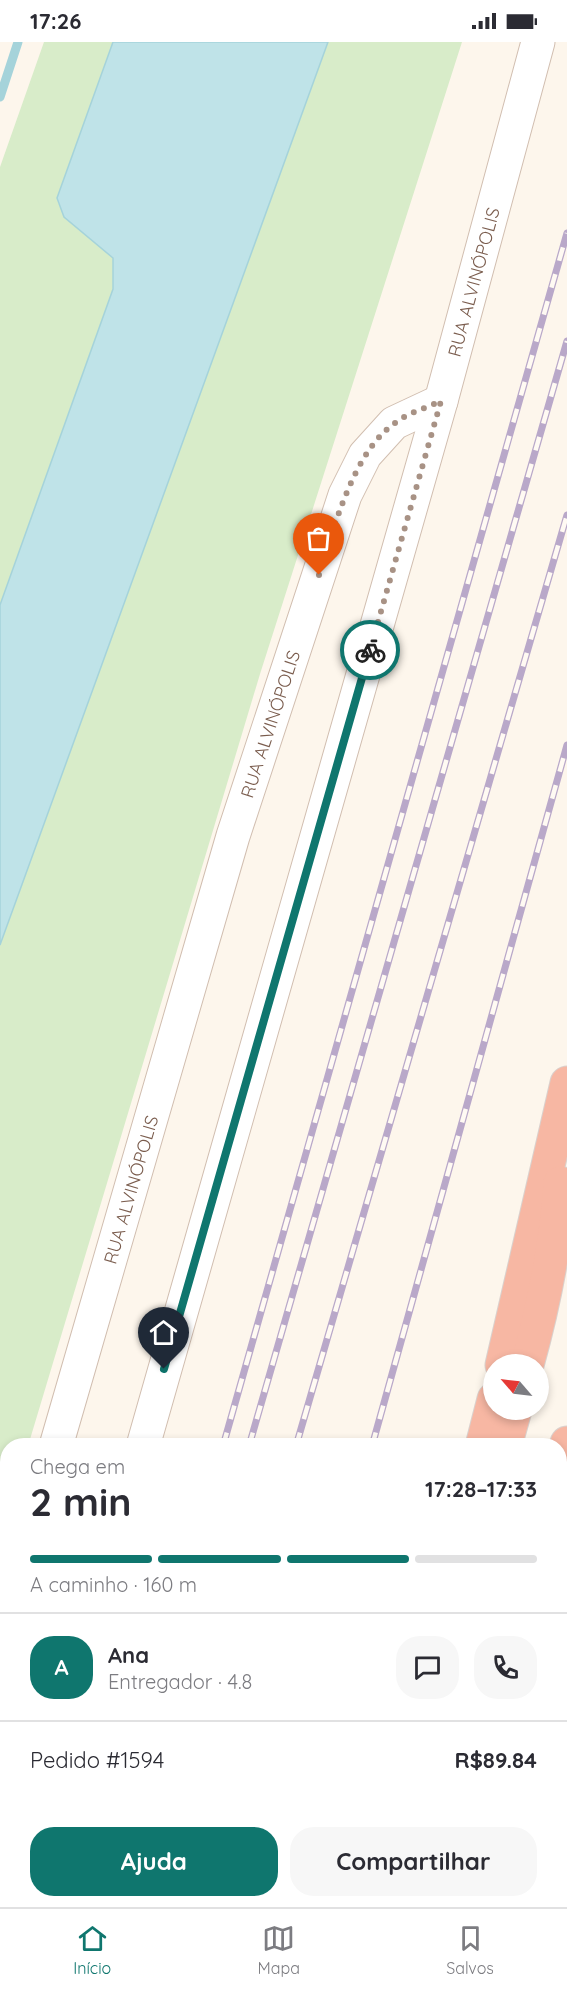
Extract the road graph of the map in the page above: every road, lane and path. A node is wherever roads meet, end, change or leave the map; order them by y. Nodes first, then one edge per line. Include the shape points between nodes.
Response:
1 (538, 42) edge
2 (441, 401) junction
3 (567, 1084) edge
4 (505, 1354) edge
5 (530, 1354) edge
6 (489, 1420) edge
7 (512, 1420) edge
8 (58, 1438) edge
9 (145, 1438) edge
10 (484, 1438) edge
11 (507, 1438) edge

1 - 2 street, RUA ALVINÓPOLIS
2 - 8 street, RUA ALVINÓPOLIS via 394,423 365,455 345,495 234,836
2 - 9 street
3 - 4 highway
3 - 5 highway via 556,1237
6 - 10 highway
7 - 11 highway

